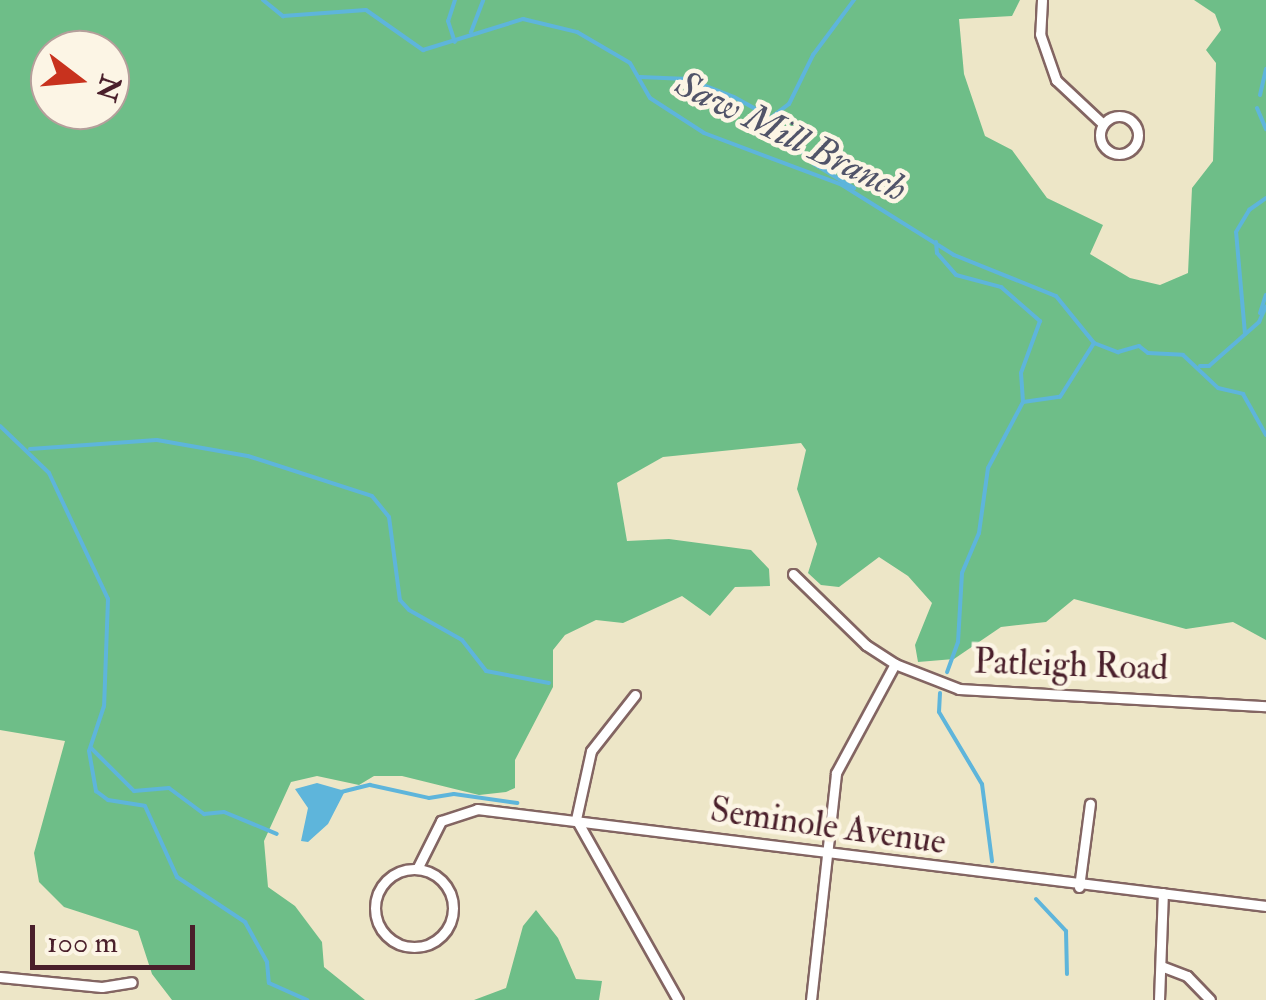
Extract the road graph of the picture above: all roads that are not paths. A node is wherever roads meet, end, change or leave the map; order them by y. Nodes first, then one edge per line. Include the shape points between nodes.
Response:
1 (1042, 0) edge
2 (1103, 124) junction
3 (793, 574) dead end
4 (895, 664) junction
5 (635, 695) dead end
6 (1266, 706) edge
7 (1090, 804) dead end
8 (576, 819) junction
9 (823, 853) junction
10 (417, 869) junction
11 (1079, 887) junction
12 (1163, 892) junction
13 (1266, 906) edge
14 (1161, 966) junction
15 (0, 977) edge
16 (132, 982) dead end
17 (678, 1000) edge
18 (811, 1000) edge
19 (1159, 1000) edge
20 (1210, 1000) edge

1 - 2 street via 1040,34 1056,80
2 - 2 street via 1106,150 1122,155 1135,148 1139,136 1132,120 1115,116
3 - 4 street, Patleigh Road via 845,627
4 - 6 street, Patleigh Road via 985,694 1178,696
4 - 9 street via 843,754
5 - 8 street via 591,751
7 - 11 street
8 - 9 street, Seminole Avenue
8 - 10 street, Seminole Avenue via 462,810 435,826
8 - 17 street
9 - 11 street, Seminole Avenue
9 - 18 street
10 - 10 street, Seminole Avenue via 392,876 375,904 385,934 414,948 444,934 453,910 445,885
11 - 12 street, Seminole Avenue
12 - 13 street, Seminole Avenue
12 - 14 street
14 - 19 street
14 - 20 street via 1187,976
15 - 16 street via 102,987

